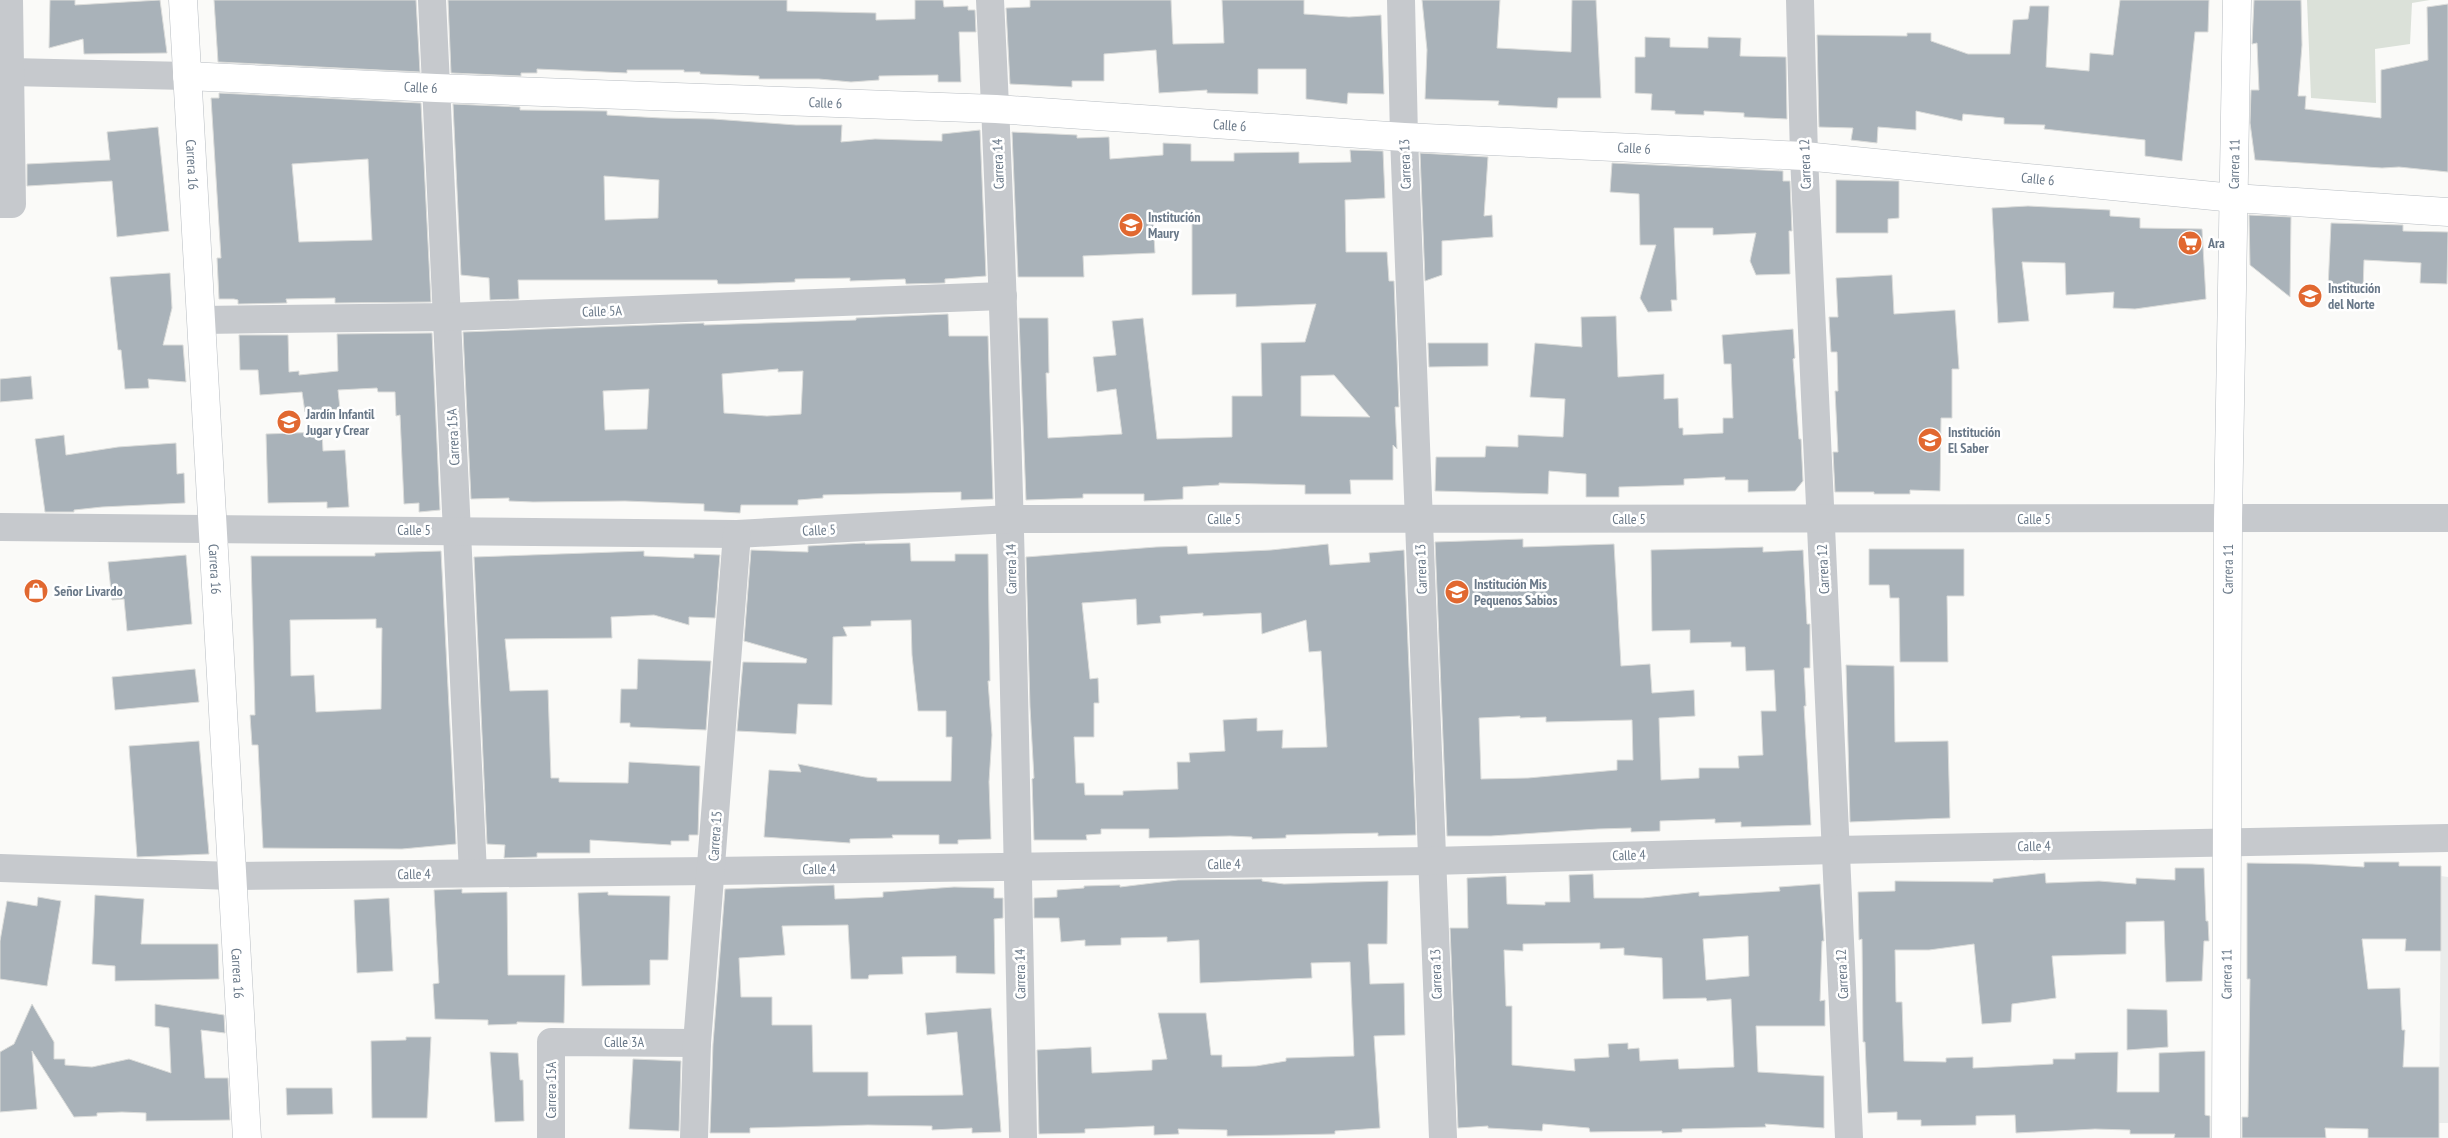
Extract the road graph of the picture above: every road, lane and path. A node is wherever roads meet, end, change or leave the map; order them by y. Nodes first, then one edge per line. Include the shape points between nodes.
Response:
1 (9, 0) edge
2 (183, 0) edge
3 (432, 0) edge
4 (990, 0) edge
5 (1401, 0) edge
6 (1800, 0) edge
7 (2237, 0) edge
8 (10, 72) junction
9 (188, 76) junction
10 (436, 88) junction
11 (996, 109) junction
12 (1404, 137) junction
13 (1804, 156) junction
14 (2234, 198) junction
15 (6, 204) edge
16 (2448, 212) edge
17 (1003, 296) junction
18 (447, 317) junction
19 (201, 320) junction
20 (1419, 518) junction
21 (2448, 518) edge
22 (1010, 519) junction
23 (1821, 519) junction
24 (2228, 519) junction
25 (0, 527) edge
26 (213, 530) junction
27 (457, 530) junction
28 (736, 534) junction
29 (2448, 838) edge
30 (2228, 842) junction
31 (1836, 850) junction
32 (1432, 861) junction
33 (1018, 866) junction
34 (0, 868) edge
35 (712, 870) junction
36 (473, 873) junction
37 (232, 876) junction
38 (551, 1042) joint
39 (698, 1042) junction
40 (247, 1138) edge
41 (551, 1138) edge
42 (694, 1138) edge
43 (1023, 1138) edge
44 (1443, 1138) edge
45 (1850, 1138) edge
46 (2226, 1138) edge

1 - 8 street
2 - 9 street, Carrera 16
3 - 10 street, Carrera 15A
4 - 11 street, Carrera 14
5 - 12 street, Carrera 13
6 - 13 street, Carrera 12
7 - 14 street, Carrera 11
8 - 9 street, Calle 6
8 - 15 street
9 - 10 street, Calle 6
9 - 19 street, Carrera 16
10 - 11 street, Calle 6
10 - 18 street, Carrera 15A
11 - 12 street, Calle 6
11 - 17 street, Carrera 14
12 - 13 street, Calle 6
12 - 20 street, Carrera 13
13 - 14 street, Calle 6
13 - 23 street, Carrera 12
14 - 16 street, Calle 6
14 - 24 street, Carrera 11
17 - 18 street, Calle 5A
17 - 22 street, Carrera 14
18 - 19 street, Calle 5A
18 - 27 street, Carrera 15A
19 - 26 street, Carrera 16
20 - 22 street, Calle 5
20 - 23 street, Calle 5
20 - 32 street, Carrera 13
21 - 24 street, Calle 5
22 - 28 street, Calle 5
22 - 33 street, Carrera 14
23 - 24 street, Calle 5
23 - 31 street, Carrera 12
24 - 30 street, Carrera 11
25 - 26 street, Calle 5
26 - 27 street, Calle 5
26 - 37 street, Carrera 16
27 - 28 street, Calle 5
27 - 36 street, Carrera 15A
28 - 35 street, Carrera 15
29 - 30 street, Calle 4
30 - 31 street, Calle 4
30 - 46 street, Carrera 11
31 - 32 street, Calle 4
31 - 45 street, Carrera 12
32 - 33 street, Calle 4
32 - 44 street, Carrera 13
33 - 35 street, Calle 4
33 - 43 street, Carrera 14
34 - 37 street, Calle 4
35 - 36 street, Calle 4
35 - 39 street, Carrera 15
36 - 37 street, Calle 4
37 - 40 street, Carrera 16
38 - 39 street, Calle 3A
38 - 41 street, Carrera 15A
39 - 42 street, Carrera 15

